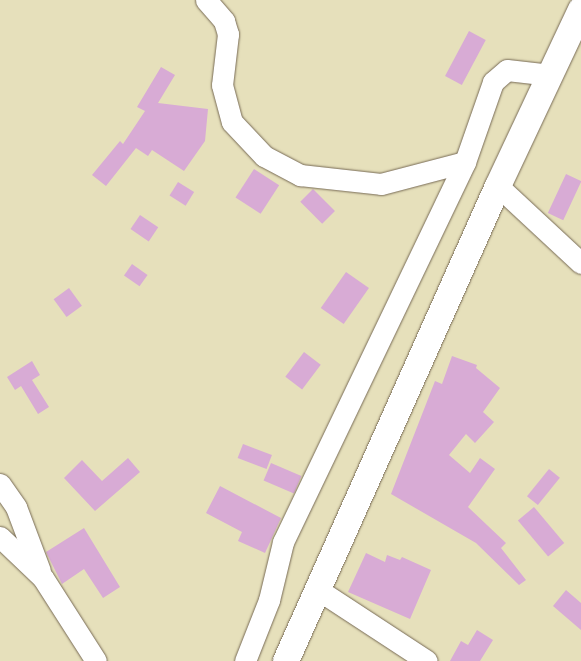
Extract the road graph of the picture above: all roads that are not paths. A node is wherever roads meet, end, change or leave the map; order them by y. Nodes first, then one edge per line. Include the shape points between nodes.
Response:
1 (206, 0) edge
2 (581, 10) edge
3 (551, 75) junction
4 (465, 162) junction
5 (498, 186) junction
6 (581, 262) edge
7 (0, 484) edge
8 (0, 538) edge
9 (43, 578) junction
10 (317, 589) junction
11 (96, 661) edge
12 (245, 661) edge
13 (286, 661) edge
14 (427, 661) edge

1 - 4 street via 224,21 228,34 222,85 232,122 264,156 300,175 372,183 410,178
2 - 3 main road
3 - 4 street via 507,70 500,74 493,82
3 - 5 main road
4 - 12 street via 283,542 269,600
5 - 6 street
5 - 10 main road
7 - 9 street via 16,507
8 - 9 street
9 - 11 street
10 - 13 main road
10 - 14 street

